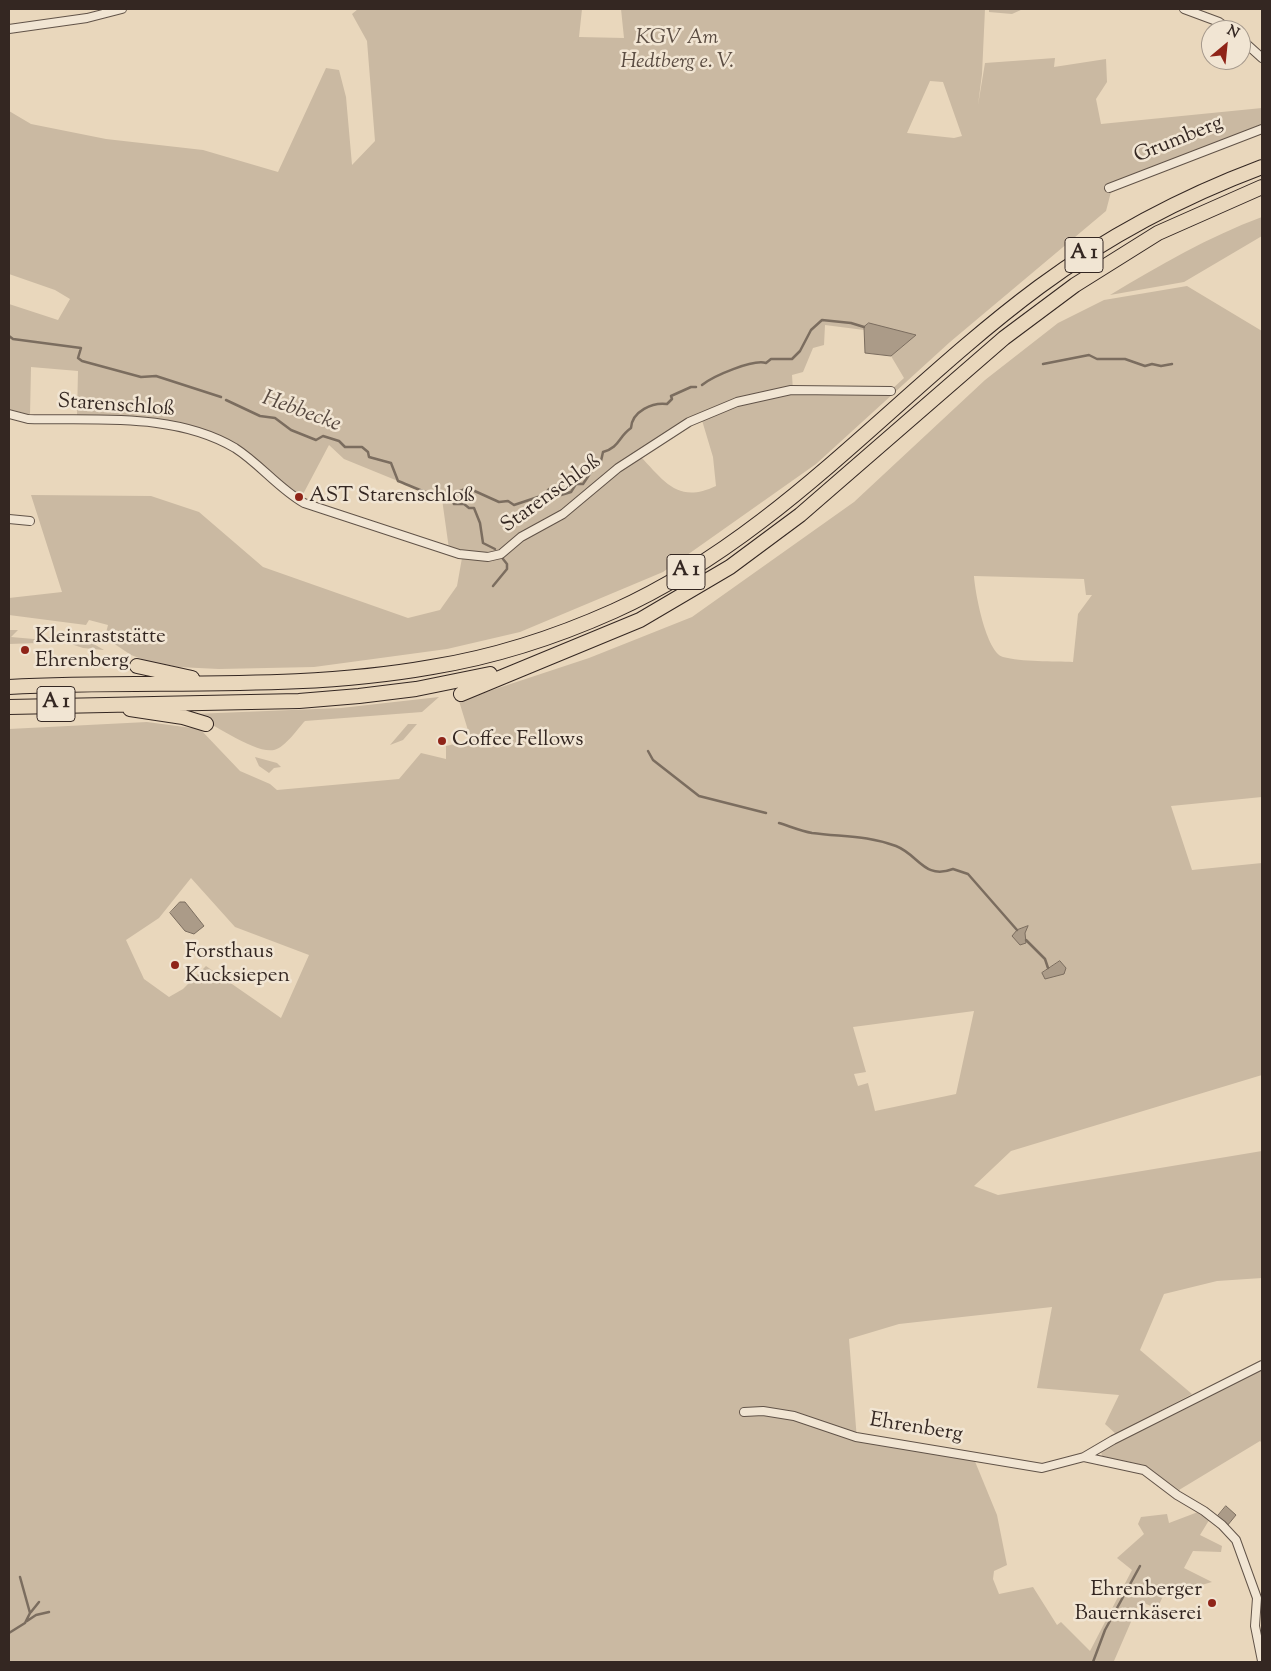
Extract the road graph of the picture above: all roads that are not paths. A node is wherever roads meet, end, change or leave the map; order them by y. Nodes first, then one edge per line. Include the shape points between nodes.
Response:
1 (122, 9) edge
2 (1184, 9) edge
3 (1214, 20) edge
4 (9, 29) edge
5 (1251, 48) edge
6 (1262, 58) edge
7 (1262, 129) edge
8 (1262, 167) edge
9 (1109, 188) dead end
10 (1262, 188) edge
11 (891, 391) dead end
12 (9, 414) edge
13 (9, 519) edge
14 (30, 521) dead end
15 (137, 666) dead end
16 (523, 667) junction
17 (209, 683) junction
18 (9, 688) edge
19 (461, 694) dead end
20 (102, 703) junction
21 (9, 707) edge
22 (206, 724) dead end
23 (1262, 1365) edge
24 (744, 1412) dead end
25 (1084, 1457) junction
26 (1262, 1661) edge

1 - 4 street via 87,18
2 - 3 street
5 - 6 street
7 - 9 street, Grumberg
8 - 17 highway, A 1 via 1162,210 1080,258 1030,294 798,493 729,545 665,585 615,611 526,645 434,667 356,677
10 - 16 highway, A 1 via 1158,233 1106,264 1004,338 800,515 730,567 640,620
11 - 12 street, Starenschloß via 791,390 737,402 689,422 618,468 563,514 521,537 501,554 488,557 459,554 304,502 286,493 249,457 233,447 165,423 28,419
13 - 14 street
15 - 17 highway
16 - 19 highway
16 - 20 highway, A 1 via 416,689 359,696
17 - 18 highway, A 1
20 - 21 highway, A 1
20 - 22 highway
23 - 25 street, Ehrenberg
24 - 25 street, Ehrenberg via 763,1411 794,1416 856,1437 1032,1467 1052,1466
25 - 26 street, Ehrenberg via 1144,1470 1222,1524 1236,1540 1257,1598 1255,1626

